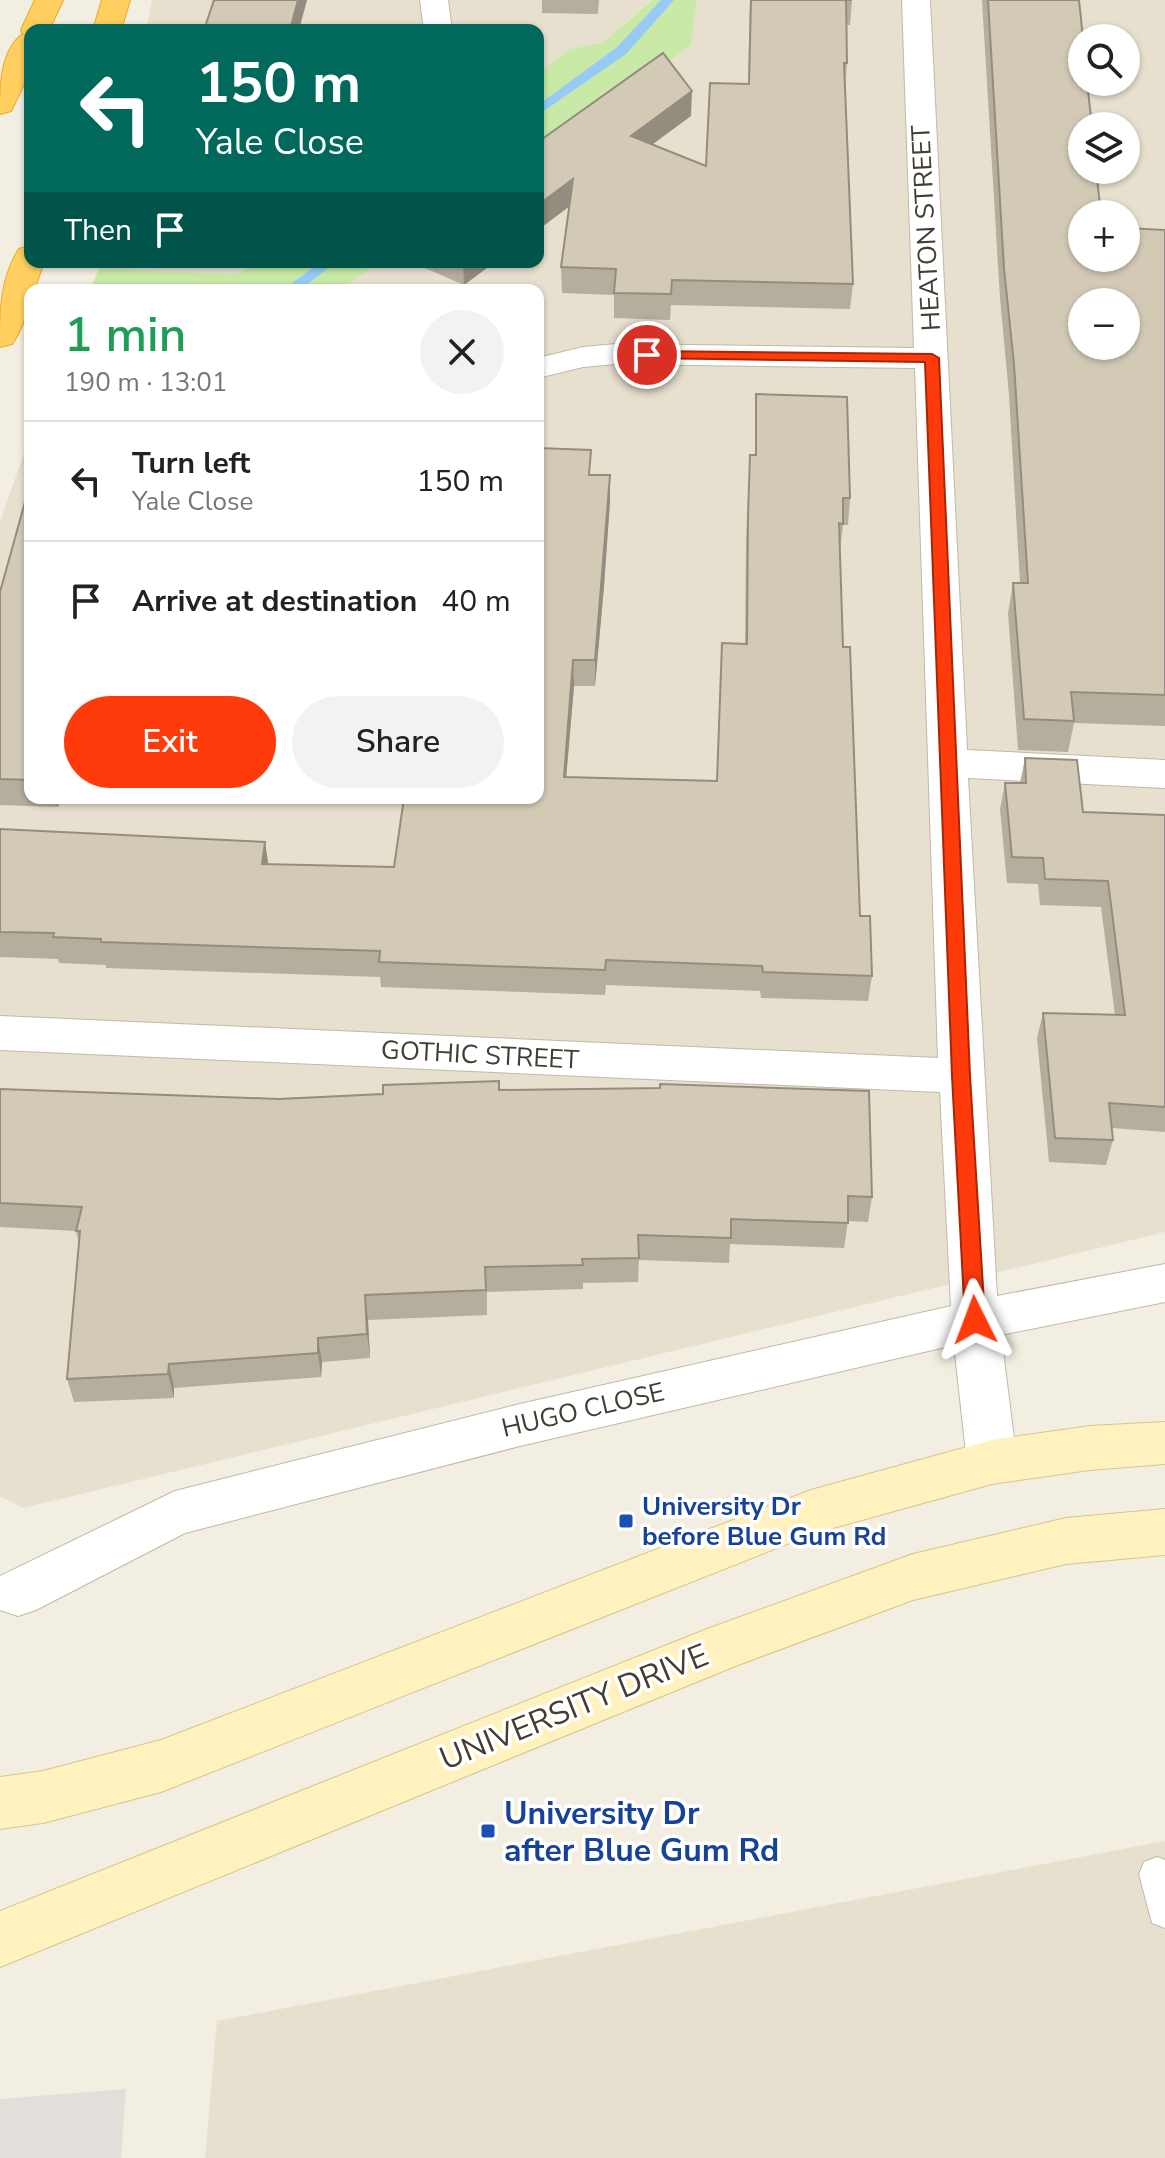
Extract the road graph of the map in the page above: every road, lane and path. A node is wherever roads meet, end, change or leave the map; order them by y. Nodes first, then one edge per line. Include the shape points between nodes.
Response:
1 (49, 0) edge
2 (116, 0) edge
3 (434, 0) edge
4 (916, 0) edge
5 (38, 24) edge
6 (109, 24) edge
7 (437, 24) edge
8 (24, 54) edge
9 (0, 105) edge
10 (26, 268) edge
11 (0, 337) edge
12 (932, 358) junction
13 (544, 367) edge
14 (947, 763) junction
15 (1165, 774) edge
16 (0, 1033) edge
17 (961, 1076) junction
18 (1165, 1283) edge
19 (975, 1320) junction
20 (1165, 1443) edge
21 (992, 1462) junction
22 (1165, 1532) edge
23 (18, 1593) dead end
24 (0, 1803) edge
25 (1157, 1874) dead end
26 (1165, 1910) edge
27 (0, 1939) edge

1 - 5 highway
2 - 6 highway
3 - 7 street
4 - 12 street, HEATON STREET
8 - 9 highway
10 - 11 highway
12 - 13 street via 616,354
12 - 14 street, HEATON STREET
14 - 15 street
14 - 17 street, HEATON STREET
16 - 17 street, GOTHIC STREET
17 - 19 street, HEATON STREET
18 - 19 street, HUGO CLOSE
19 - 21 street, HEATON STREET
19 - 23 street, HUGO CLOSE via 520,1425 175,1513
20 - 21 main road
21 - 24 main road via 811,1512 161,1766
22 - 27 main road, UNIVERSITY DRIVE via 1066,1541 913,1577 725,1646
25 - 26 lane

